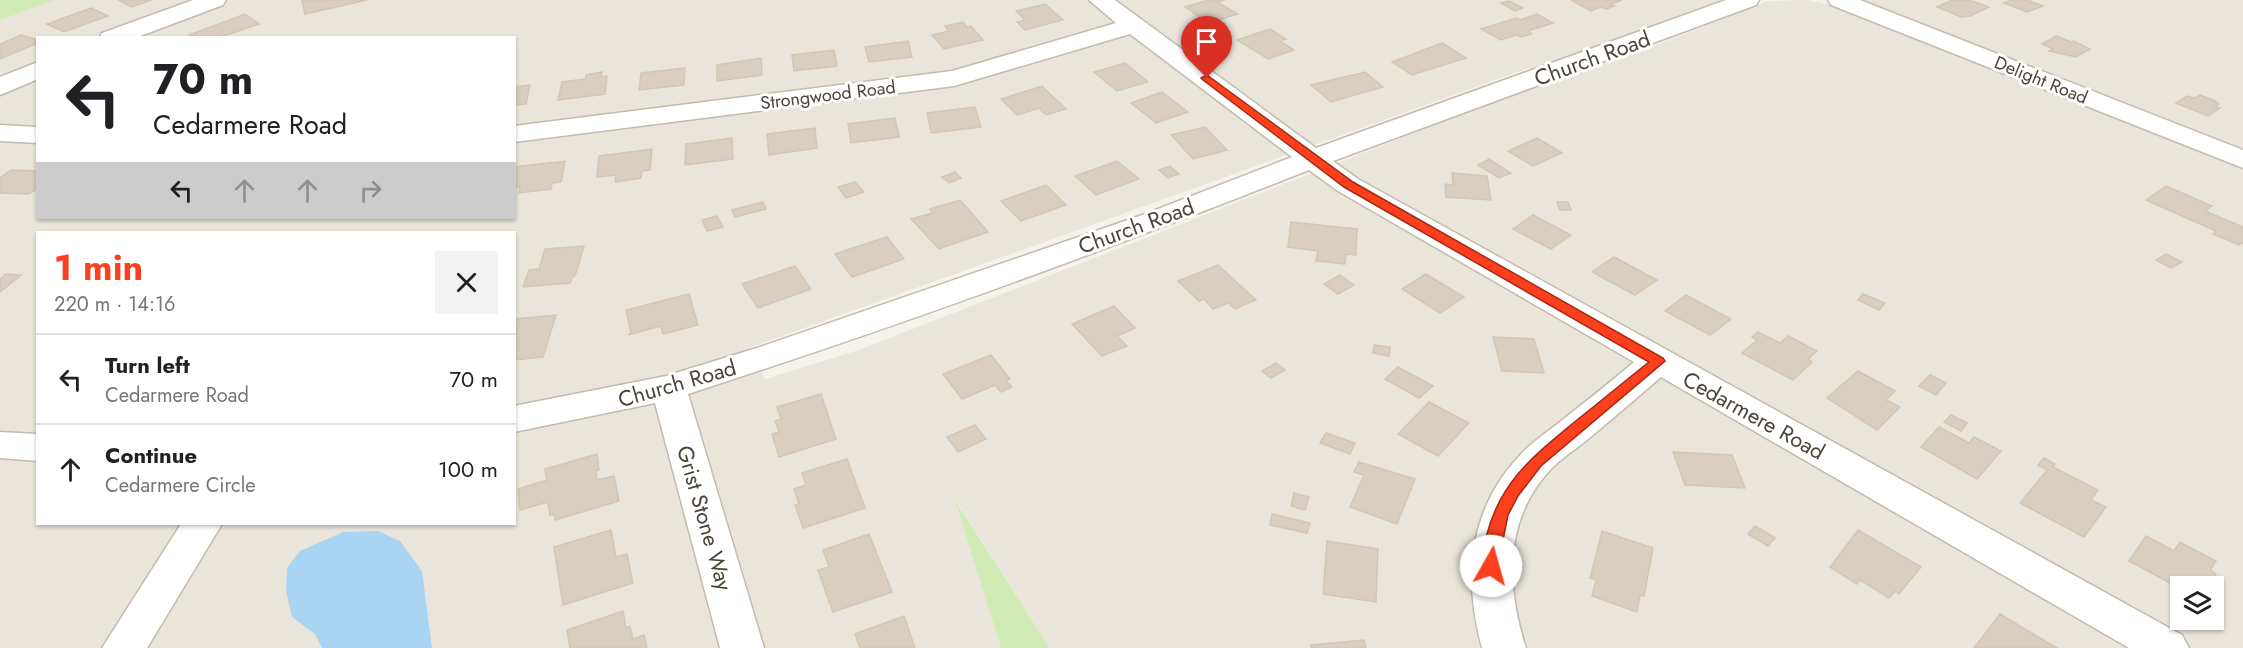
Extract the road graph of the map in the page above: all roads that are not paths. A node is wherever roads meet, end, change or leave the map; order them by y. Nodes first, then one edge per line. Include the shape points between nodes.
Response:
1 (215, 0) edge
2 (1100, 0) edge
3 (1748, 0) edge
4 (1839, 0) edge
5 (1135, 25) junction
6 (116, 36) edge
7 (36, 70) edge
8 (0, 87) edge
9 (0, 133) edge
10 (516, 134) edge
11 (36, 135) edge
12 (1314, 158) junction
13 (2243, 160) edge
14 (1658, 361) junction
15 (669, 388) junction
16 (516, 419) edge
17 (0, 445) edge
18 (36, 447) edge
19 (201, 525) edge
20 (124, 648) edge
21 (742, 648) edge
22 (1504, 648) edge
23 (2167, 648) edge

1 - 6 street
2 - 5 street, Cedarmere Road
3 - 12 street, Church Road
4 - 13 street, Delight Road
5 - 10 street, Strongwood Road via 954,78
5 - 12 street, Cedarmere Road
7 - 8 street
9 - 11 street
12 - 14 street, Cedarmere Road via 1348,185
12 - 15 street, Church Road via 972,286
14 - 22 street via 1536,462 1512,492 1500,515 1492,548 1491,582
14 - 23 street, Cedarmere Road
15 - 16 street, Church Road
15 - 21 street, Grist Stone Way
17 - 18 street
19 - 20 street

